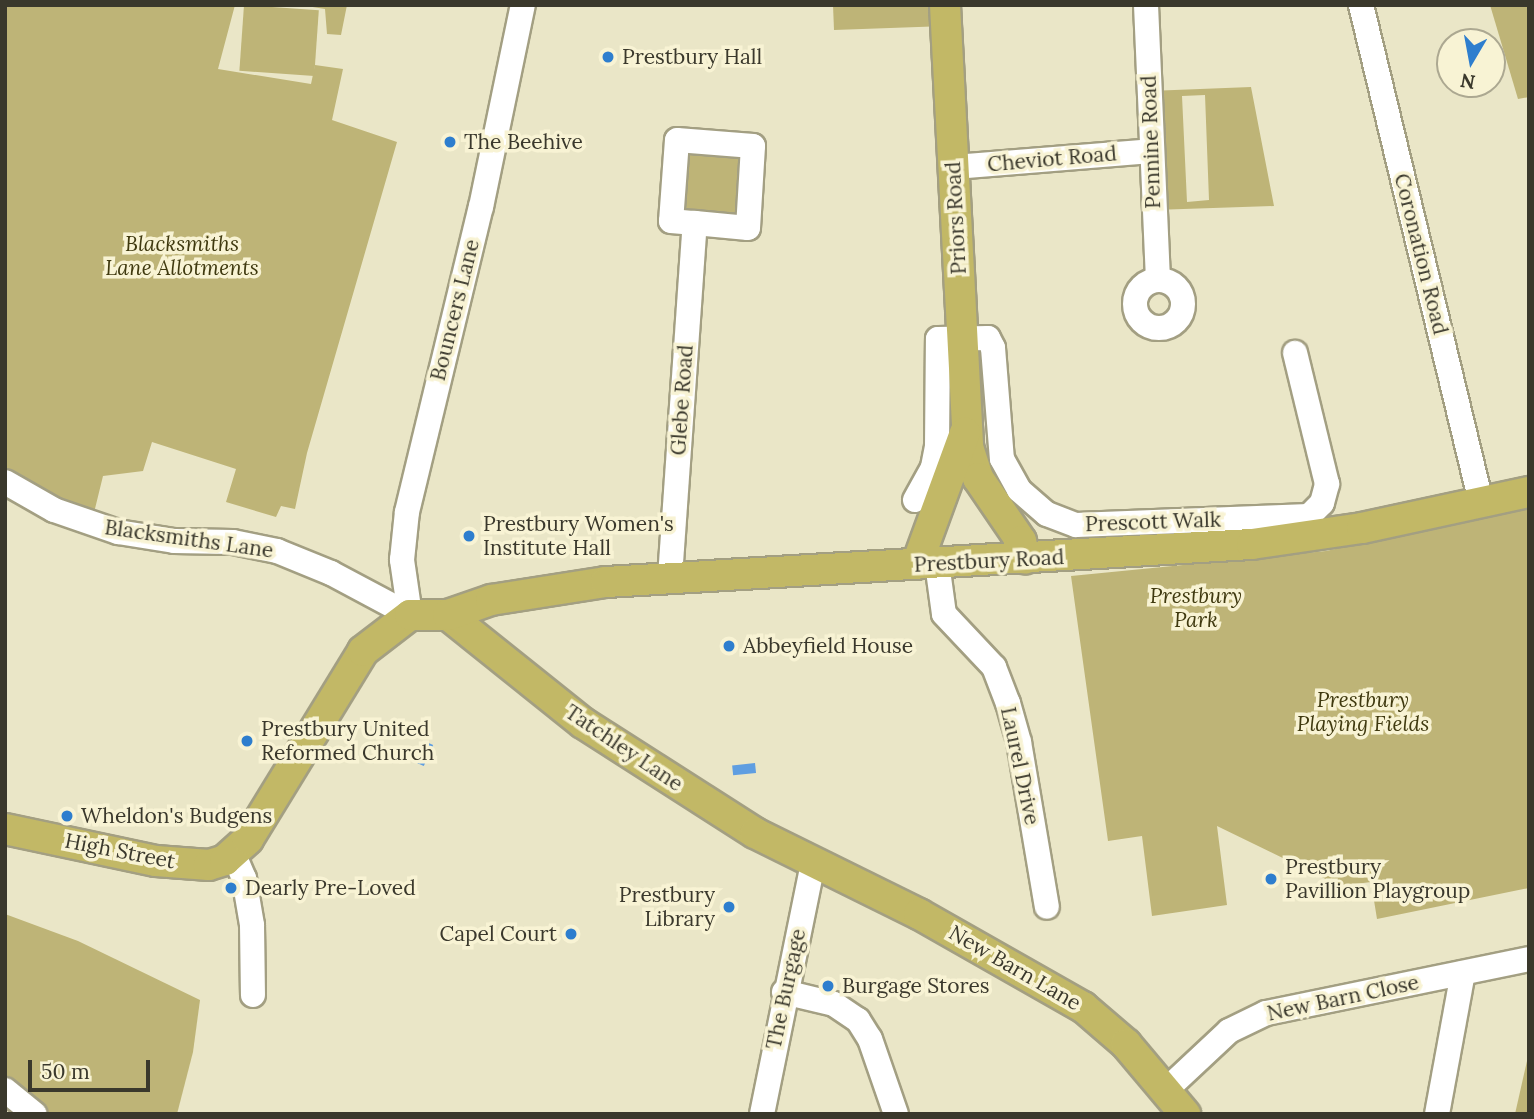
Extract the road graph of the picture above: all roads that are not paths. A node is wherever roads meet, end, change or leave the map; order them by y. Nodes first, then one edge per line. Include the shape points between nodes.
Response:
1 (945, 5) edge
2 (1146, 5) edge
3 (1361, 5) edge
4 (521, 6) edge
5 (1151, 151) junction
6 (954, 167) junction
7 (695, 223) junction
8 (1157, 279) dead end
9 (962, 338) junction
10 (1295, 353) dead end
11 (966, 431) junction
12 (5, 482) edge
13 (1529, 492) edge
14 (915, 500) dead end
15 (1481, 502) junction
16 (1026, 559) junction
17 (927, 564) junction
18 (670, 577) junction
19 (410, 615) junction
20 (448, 615) junction
21 (5, 829) edge
22 (234, 855) junction
23 (813, 864) junction
24 (1047, 907) dead end
25 (1529, 960) edge
26 (1463, 973) junction
27 (784, 992) junction
28 (254, 995) dead end
29 (5, 1090) edge
30 (1166, 1090) junction
31 (35, 1114) edge
32 (762, 1114) edge
33 (897, 1114) edge
34 (1185, 1114) edge
35 (1437, 1114) edge

1 - 6 main road, Priors Road
2 - 5 street, Pennine Road
3 - 15 street, Coronation Road
4 - 19 street, Bouncers Lane via 481,207 407,512 402,560
5 - 6 street, Cheviot Road
5 - 8 street, Pennine Road
6 - 9 main road, Priors Road
7 - 7 street via 671,220 677,139 753,146 748,228
7 - 18 street, Glebe Road
9 - 10 street, Prescott Walk via 988,338 993,348 1002,459 1012,480 1037,507 1076,525 1302,518 1315,512 1327,484
9 - 11 main road, Priors Road
9 - 14 street via 938,339 935,348 937,447 933,467
11 - 16 main road, Priors Road via 978,478 1021,541
11 - 17 main road, Priors Road
12 - 19 street, Blacksmiths Lane via 54,510 118,532 174,541 233,542 286,554
13 - 15 main road, Prestbury Road
15 - 16 main road, Prestbury Road via 1362,528 1252,544
16 - 17 main road, Prestbury Road
17 - 18 main road, Prestbury Road
17 - 24 street, Laurel Drive via 944,614 994,667 1008,703 1019,741
18 - 20 main road, Prestbury Road via 491,600
19 - 20 main road, Prestbury Road
19 - 22 main road via 363,651
20 - 23 main road, Tatchley Lane via 583,723 755,833
21 - 22 main road, High Street via 176,863 209,865
22 - 28 street via 244,878 252,925
23 - 27 street, The Burgage
23 - 30 main road, New Barn Lane via 919,914 1083,1007 1115,1033
25 - 26 street, New Barn Close
26 - 30 street, New Barn Close via 1252,1018 1220,1038
26 - 35 street
27 - 32 street, The Burgage
27 - 33 street via 834,1004 858,1020 870,1039
29 - 31 street
30 - 34 main road, New Barn Lane

